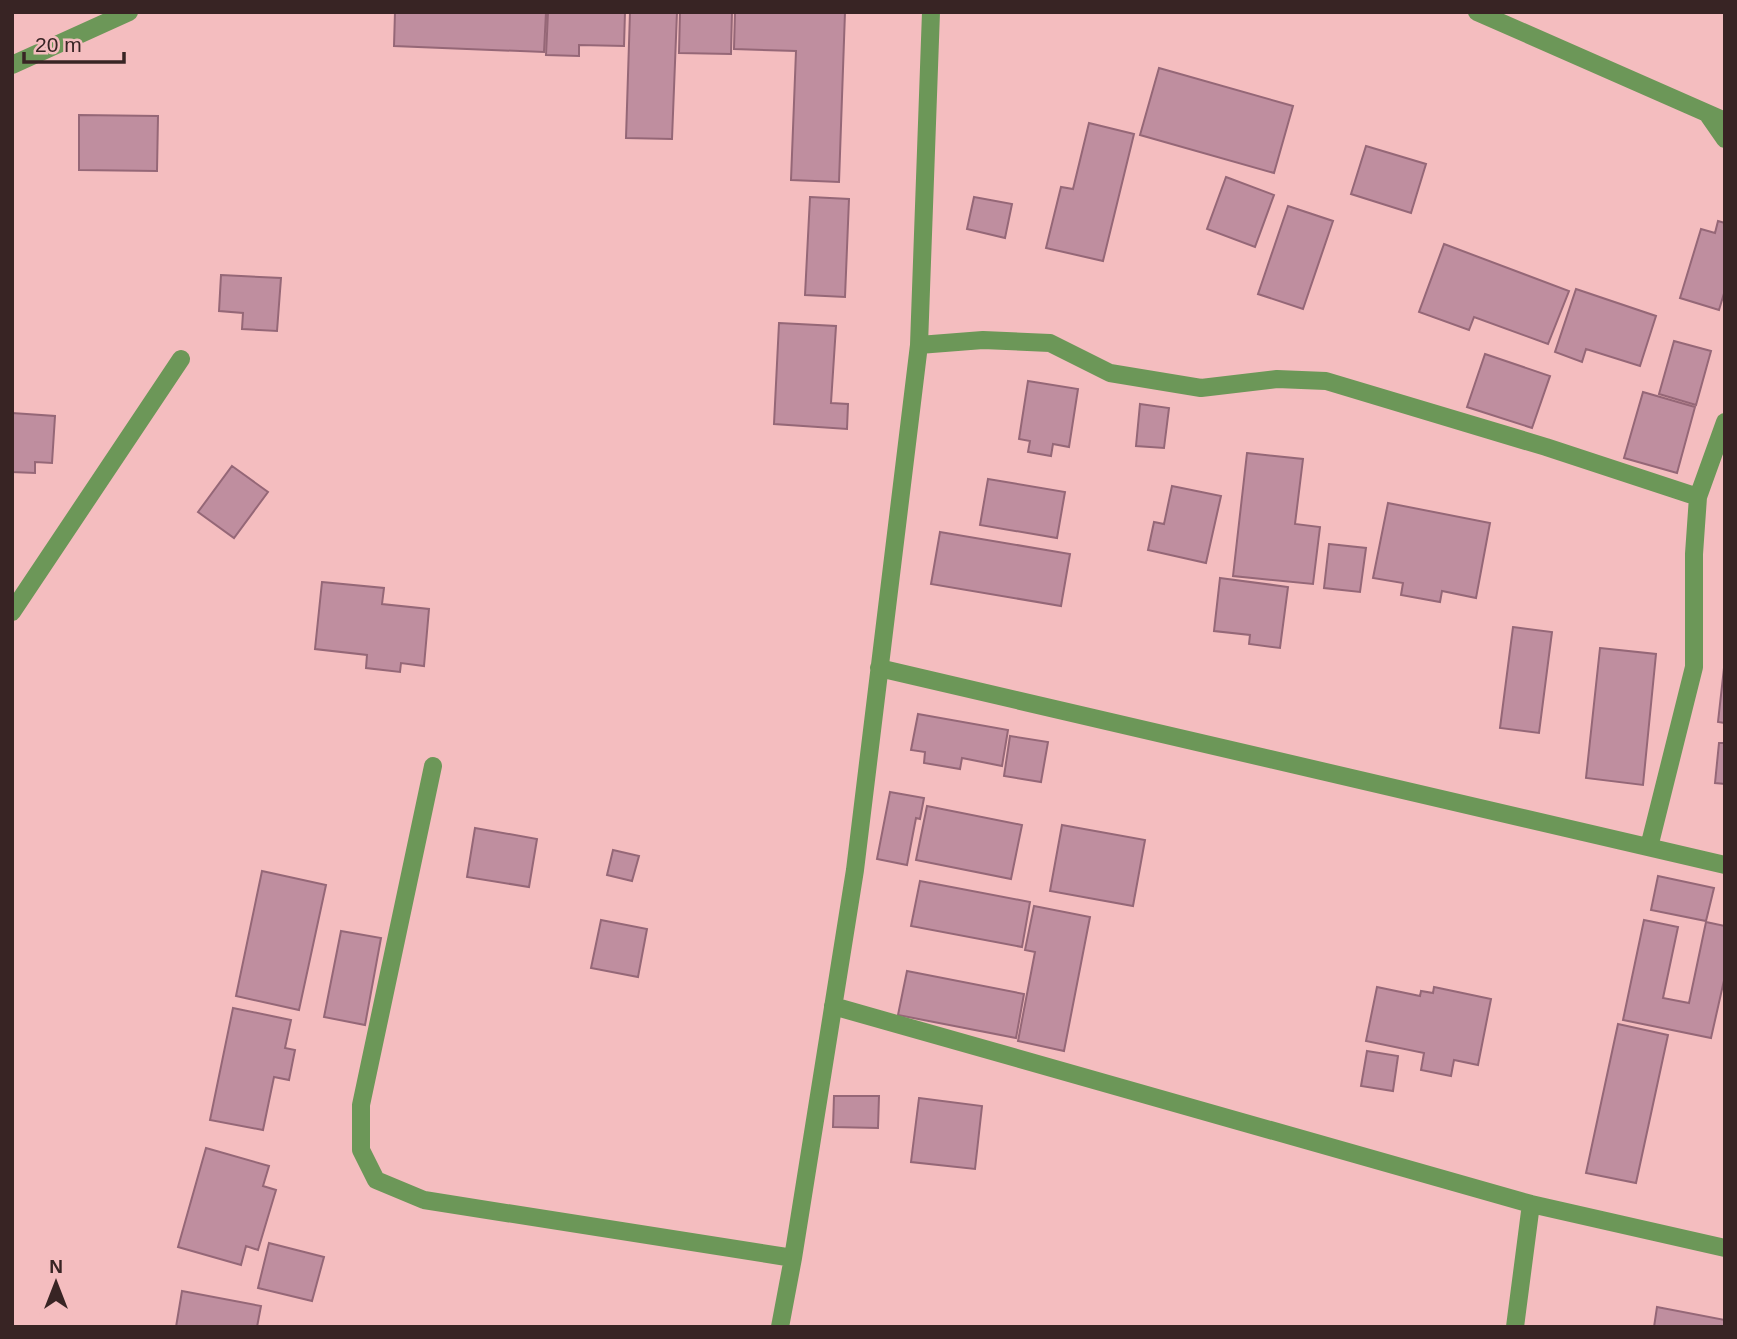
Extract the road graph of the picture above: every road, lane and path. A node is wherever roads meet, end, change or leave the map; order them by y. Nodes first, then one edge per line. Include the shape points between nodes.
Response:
1 (129, 12) edge
2 (931, 12) edge
3 (1477, 12) edge
4 (12, 65) edge
5 (1717, 118) edge
6 (1725, 139) edge
7 (919, 345) junction
8 (181, 359) dead end
9 (1725, 422) edge
10 (1698, 497) junction
11 (12, 612) edge
12 (879, 668) junction
13 (433, 766) dead end
14 (1649, 847) junction
15 (1725, 865) edge
16 (833, 1006) junction
17 (1531, 1204) junction
18 (1725, 1248) edge
19 (793, 1258) junction
20 (779, 1327) edge
21 (1515, 1327) edge

1 - 4 street
2 - 7 street
3 - 5 street
5 - 6 street
7 - 10 street via 983,340 1050,343 1110,373 1201,388 1277,379 1326,381
7 - 12 street
8 - 11 street
9 - 10 street
10 - 14 street via 1694,667
12 - 14 street
12 - 16 street
13 - 19 street via 361,1105 361,1150 376,1180 424,1200
14 - 15 street
16 - 17 street
16 - 19 street
17 - 18 street
17 - 21 street
19 - 20 street

